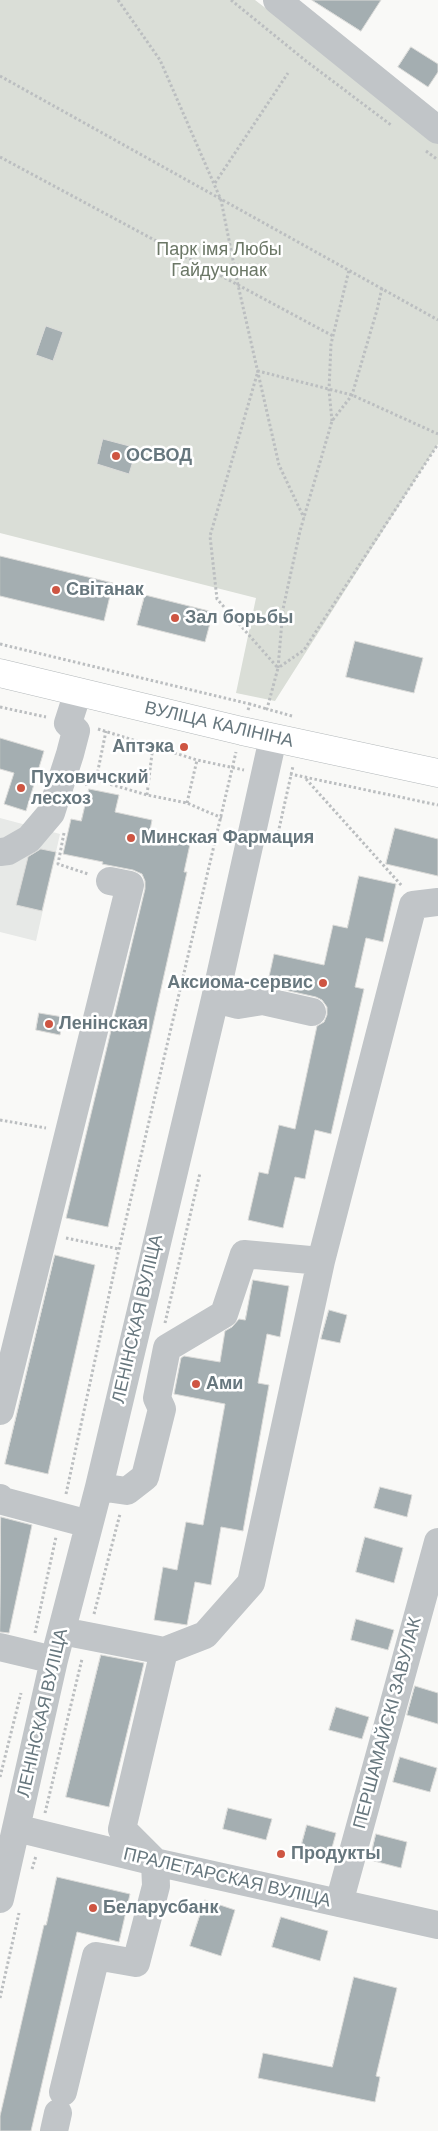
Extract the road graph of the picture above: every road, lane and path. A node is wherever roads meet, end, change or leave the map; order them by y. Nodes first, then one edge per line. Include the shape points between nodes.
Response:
1 (118, 0) edge
2 (231, 0) edge
3 (277, 0) edge
4 (288, 73) dead end
5 (0, 76) edge
6 (399, 130) dead end
7 (430, 139) edge
8 (0, 157) edge
9 (438, 160) edge
10 (214, 184) junction
11 (222, 200) junction
12 (349, 270) junction
13 (238, 285) junction
14 (382, 288) junction
15 (438, 320) edge
16 (333, 336) junction
17 (258, 371) junction
18 (329, 390) junction
19 (352, 395) junction
20 (332, 421) junction
21 (438, 434) edge
22 (438, 444) edge
23 (304, 518) junction
24 (0, 644) edge
25 (278, 668) junction
26 (0, 673) edge
27 (78, 692) junction
28 (250, 704) dead end
29 (0, 707) edge
30 (294, 716) dead end
31 (68, 722) junction
32 (106, 731) junction
33 (273, 738) junction
34 (153, 745) junction
35 (197, 760) junction
36 (232, 767) junction
37 (438, 773) edge
38 (265, 774) junction
39 (305, 778) junction
40 (96, 780) junction
41 (79, 788) dead end
42 (147, 795) junction
43 (186, 803) junction
44 (438, 806) edge
45 (222, 818) junction
46 (65, 831) dead end
47 (0, 852) edge
48 (110, 881) joint
49 (425, 904) edge
50 (215, 999) junction
51 (312, 1012) dead end
52 (0, 1120) edge
53 (68, 1133) junction
54 (44, 1233) junction
55 (119, 1249) junction
56 (321, 1261) junction
57 (0, 1412) edge
58 (99, 1487) junction
59 (0, 1498) edge
60 (61, 1516) junction
61 (89, 1524) junction
62 (438, 1542) edge
63 (62, 1631) junction
64 (0, 1647) edge
65 (164, 1651) junction
66 (42, 1657) junction
67 (21, 1692) dead end
68 (0, 1777) edge
69 (16, 1828) junction
70 (155, 1862) junction
71 (0, 1899) edge
72 (339, 1903) junction
73 (438, 1925) edge
74 (59, 2112) edge

1 - 10 path via 160,60
2 - 6 path
3 - 7 street
4 - 10 path
5 - 11 path
7 - 9 path
8 - 13 path
10 - 11 path
11 - 12 path
11 - 13 path
12 - 14 path
12 - 16 path
13 - 16 path
13 - 17 path
14 - 15 path
14 - 19 path
16 - 18 path
17 - 18 path
17 - 23 path via 279,465
17 - 25 path via 210,536 217,600
18 - 19 path
18 - 20 path
19 - 20 path
19 - 21 path
20 - 23 path
22 - 25 path via 304,650
23 - 25 path via 283,609
24 - 28 path
25 - 30 path via 267,709
26 - 27 main road, ВУЛІЦА КАЛІНІНА
27 - 31 street
27 - 33 main road, ВУЛІЦА КАЛІНІНА
29 - 31 path
31 - 32 path
31 - 47 street via 76,731 51,812 29,839
32 - 34 path
32 - 40 path
33 - 37 main road, ВУЛІЦА КАЛІНІНА
33 - 38 street, ЛЕНІНСКАЯ ВУЛІЦА
34 - 35 path
34 - 42 path
35 - 36 path
35 - 43 path
36 - 38 path
36 - 45 path
38 - 39 path via 291,774
38 - 50 street, ЛЕНІНСКАЯ ВУЛІЦА
39 - 44 path
39 - 49 path via 408,893
40 - 41 path
40 - 42 path
42 - 43 path
43 - 45 path
45 - 55 path
46 - 48 path via 58,864
48 - 53 street via 130,885
49 - 56 street
50 - 51 street via 238,1005 263,1001
50 - 58 street, ЛЕНІНСКАЯ ВУЛІЦА
52 - 53 path
53 - 54 street
54 - 55 path
54 - 57 street
55 - 60 path
56 - 58 street via 244,1254 224,1314 167,1348 157,1398 162,1409 145,1477 126,1491
56 - 65 street via 250,1582 205,1635
58 - 61 street, ЛЕНІНСКАЯ ВУЛІЦА
59 - 60 street
60 - 61 street
60 - 66 path
61 - 63 street, ЛЕНІНСКАЯ ВУЛІЦА
62 - 72 street, ПЕРШАМАЙСКІ ЗАВУЛАК
63 - 65 street
63 - 66 street, ЛЕНІНСКАЯ ВУЛІЦА
64 - 66 street
65 - 70 street via 122,1829
66 - 69 street, ЛЕНІНСКАЯ ВУЛІЦА
67 - 68 path
69 - 70 street, ПРАЛЕТАРСКАЯ ВУЛІЦА
69 - 71 street, ЛЕНІНСКАЯ ВУЛІЦА
70 - 72 street, ПРАЛЕТАРСКАЯ ВУЛІЦА
70 - 74 street via 156,1886 136,1963 96,1956
72 - 73 street, ПРАЛЕТАРСКАЯ ВУЛІЦА

